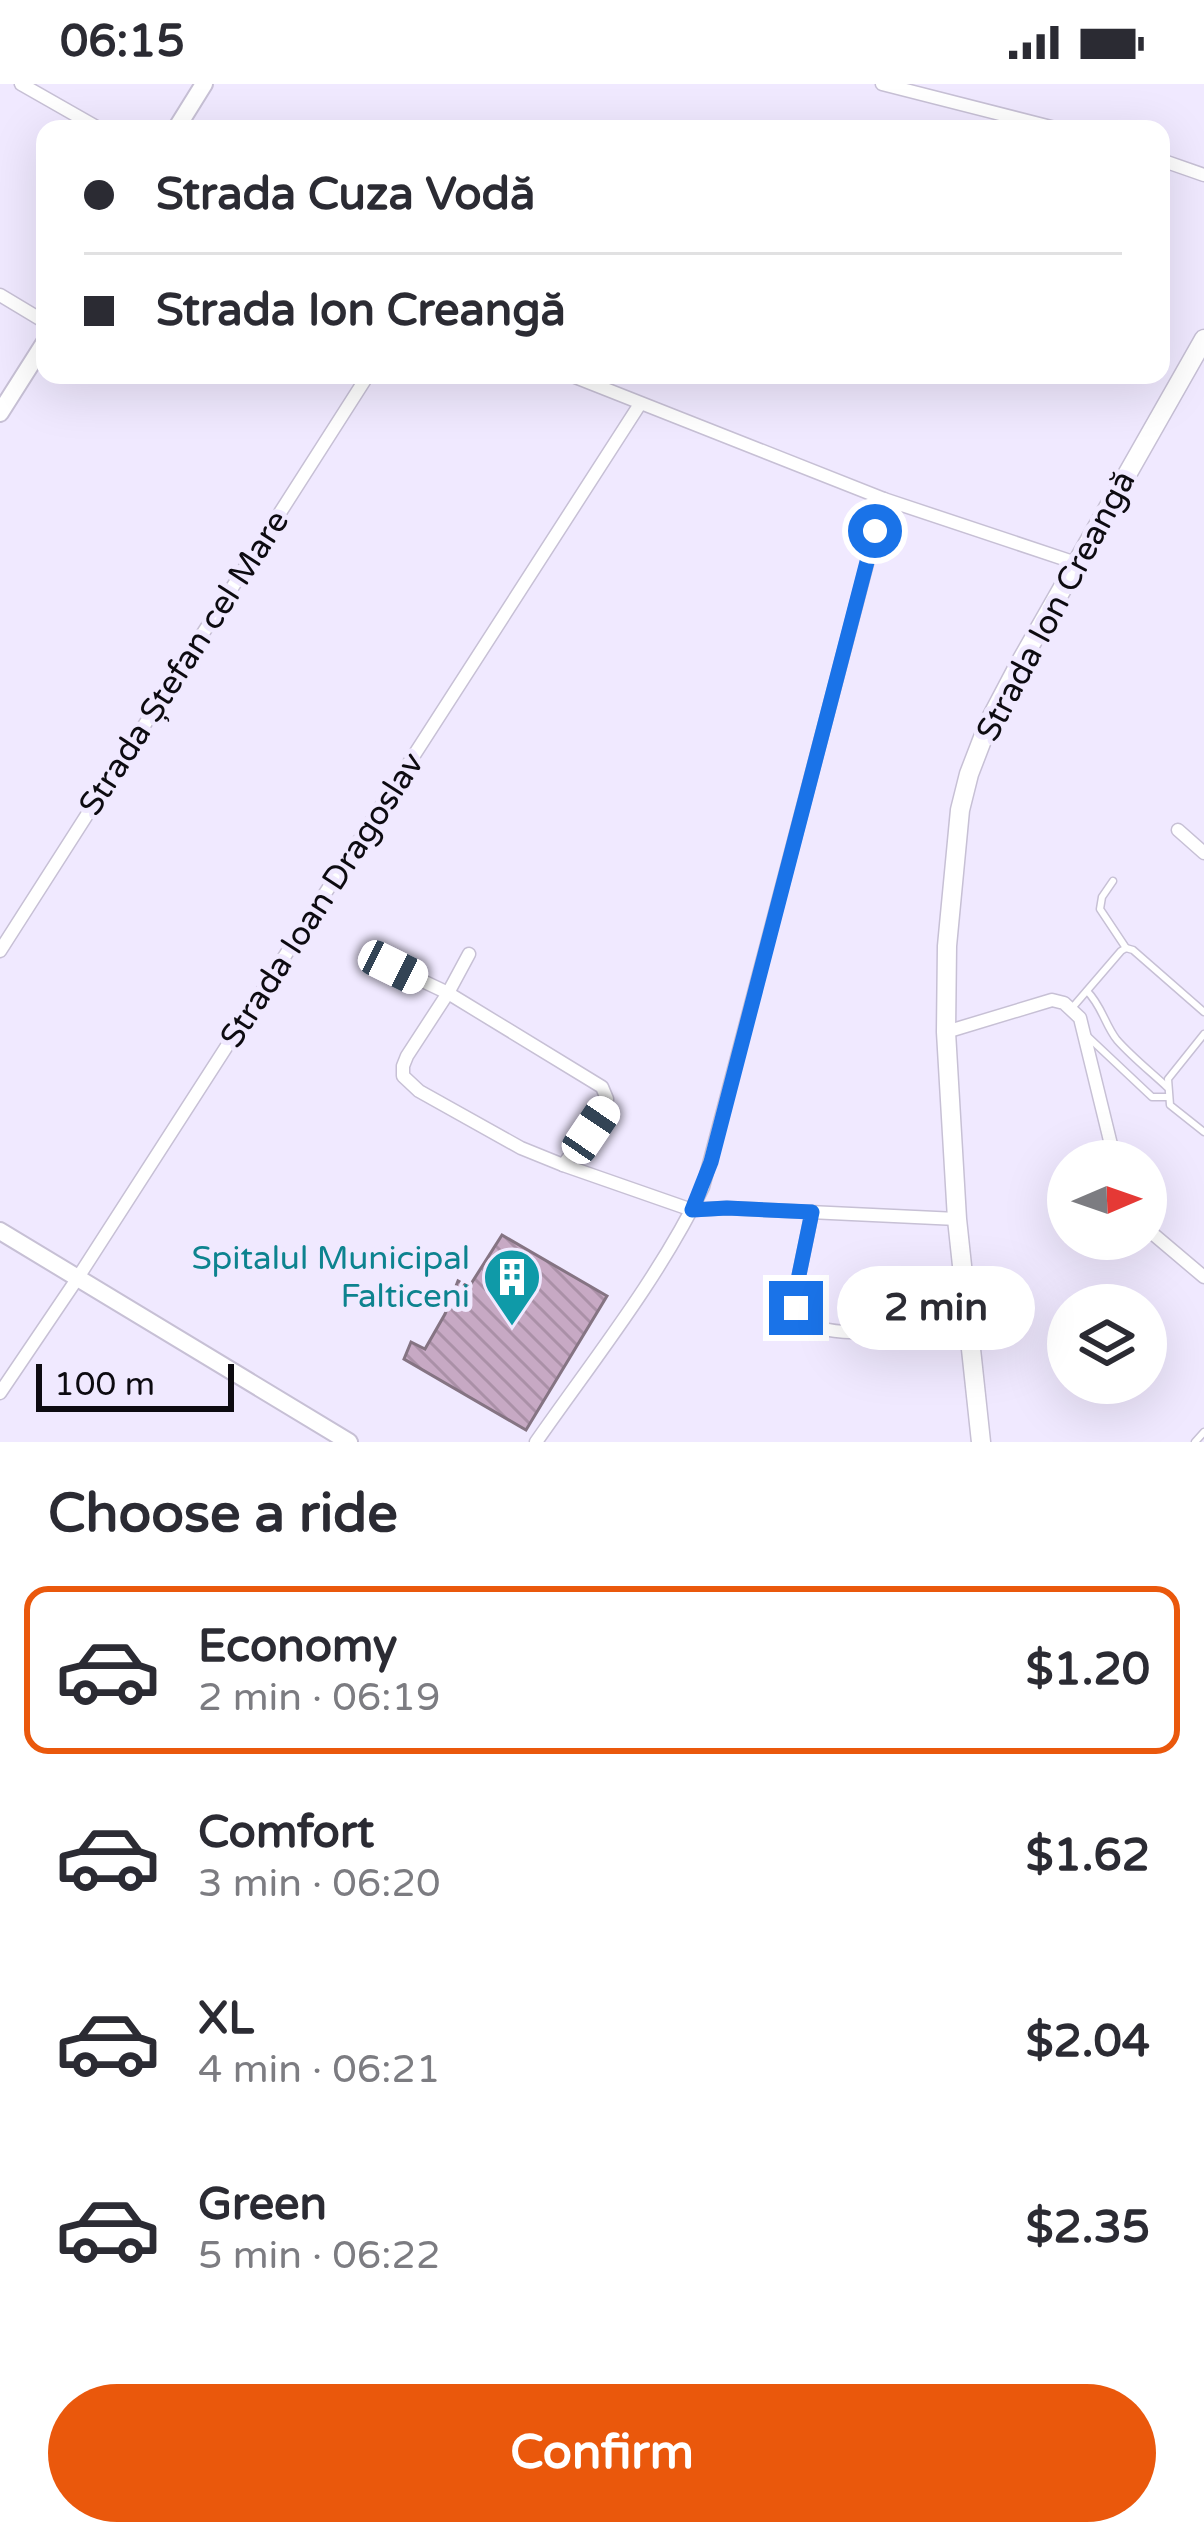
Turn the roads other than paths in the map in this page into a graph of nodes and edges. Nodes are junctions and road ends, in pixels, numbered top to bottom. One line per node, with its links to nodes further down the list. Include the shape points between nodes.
1 (21, 84): 4 (street)
2 (204, 84): 5 (street)
3 (882, 84): 6 (street)
4 (84, 120)
5 (182, 120)
6 (1024, 120)
7 (1170, 163): 8 (street)
8 (1204, 176)
9 (0, 295): 10 (street)
10 (36, 317)
11 (1204, 339): 18 (main road, Strada Ion Creangă)
12 (36, 356): 16 (street)
13 (362, 384): 23 (street, Strada Ștefan cel Mare)
14 (592, 384): 15 (street)
15 (640, 404): 17 (street); 44 (street, Strada Ioan Dragoslav)
16 (0, 413)
17 (884, 500): 18 (street); 38 (street)
18 (1076, 562): 31 (main road, Strada Ion Creangă, via 969,774 951,889)
19 (1178, 830): 20 (street)
20 (1204, 854)
21 (1113, 880): 22 (lane, via 1100,909)
22 (1126, 948): 26 (lane); 29 (lane)
23 (0, 951)
24 (469, 954): 27 (street)
25 (393, 967): 27 (street)
26 (1087, 991): 28 (lane); 33 (lane, via 1112,1034)
27 (448, 993): 37 (street, via 602,1088 605,1108); 37 (street, via 407,1056 403,1076)
28 (1072, 1009): 30 (street); 31 (street, via 1052,1000)
29 (1204, 1012)
30 (1083, 1031): 34 (lane, via 1152,1096); 36 (street)
31 (946, 1032): 40 (main road, Strada Ion Creangă)
32 (1204, 1034): 33 (lane)
33 (1167, 1087): 34 (lane)
34 (1168, 1097): 35 (lane)
35 (1204, 1132)
36 (1110, 1140)
37 (563, 1165): 38 (street)
38 (692, 1210): 39 (street); 49 (street)
39 (812, 1212): 40 (street); 45 (street, via 796,1308 817,1328)
40 (957, 1219): 50 (main road, Strada Ion Creangă)
41 (0, 1232): 44 (street)
42 (1167, 1246): 43 (street)
43 (1204, 1277)
44 (77, 1279): 46 (street, Strada Ioan Dragoslav); 48 (street)
45 (868, 1333)
46 (0, 1394)
47 (1204, 1432): 51 (lane)
48 (349, 1442)
49 (536, 1442)
50 (981, 1442)
51 (1196, 1442)

